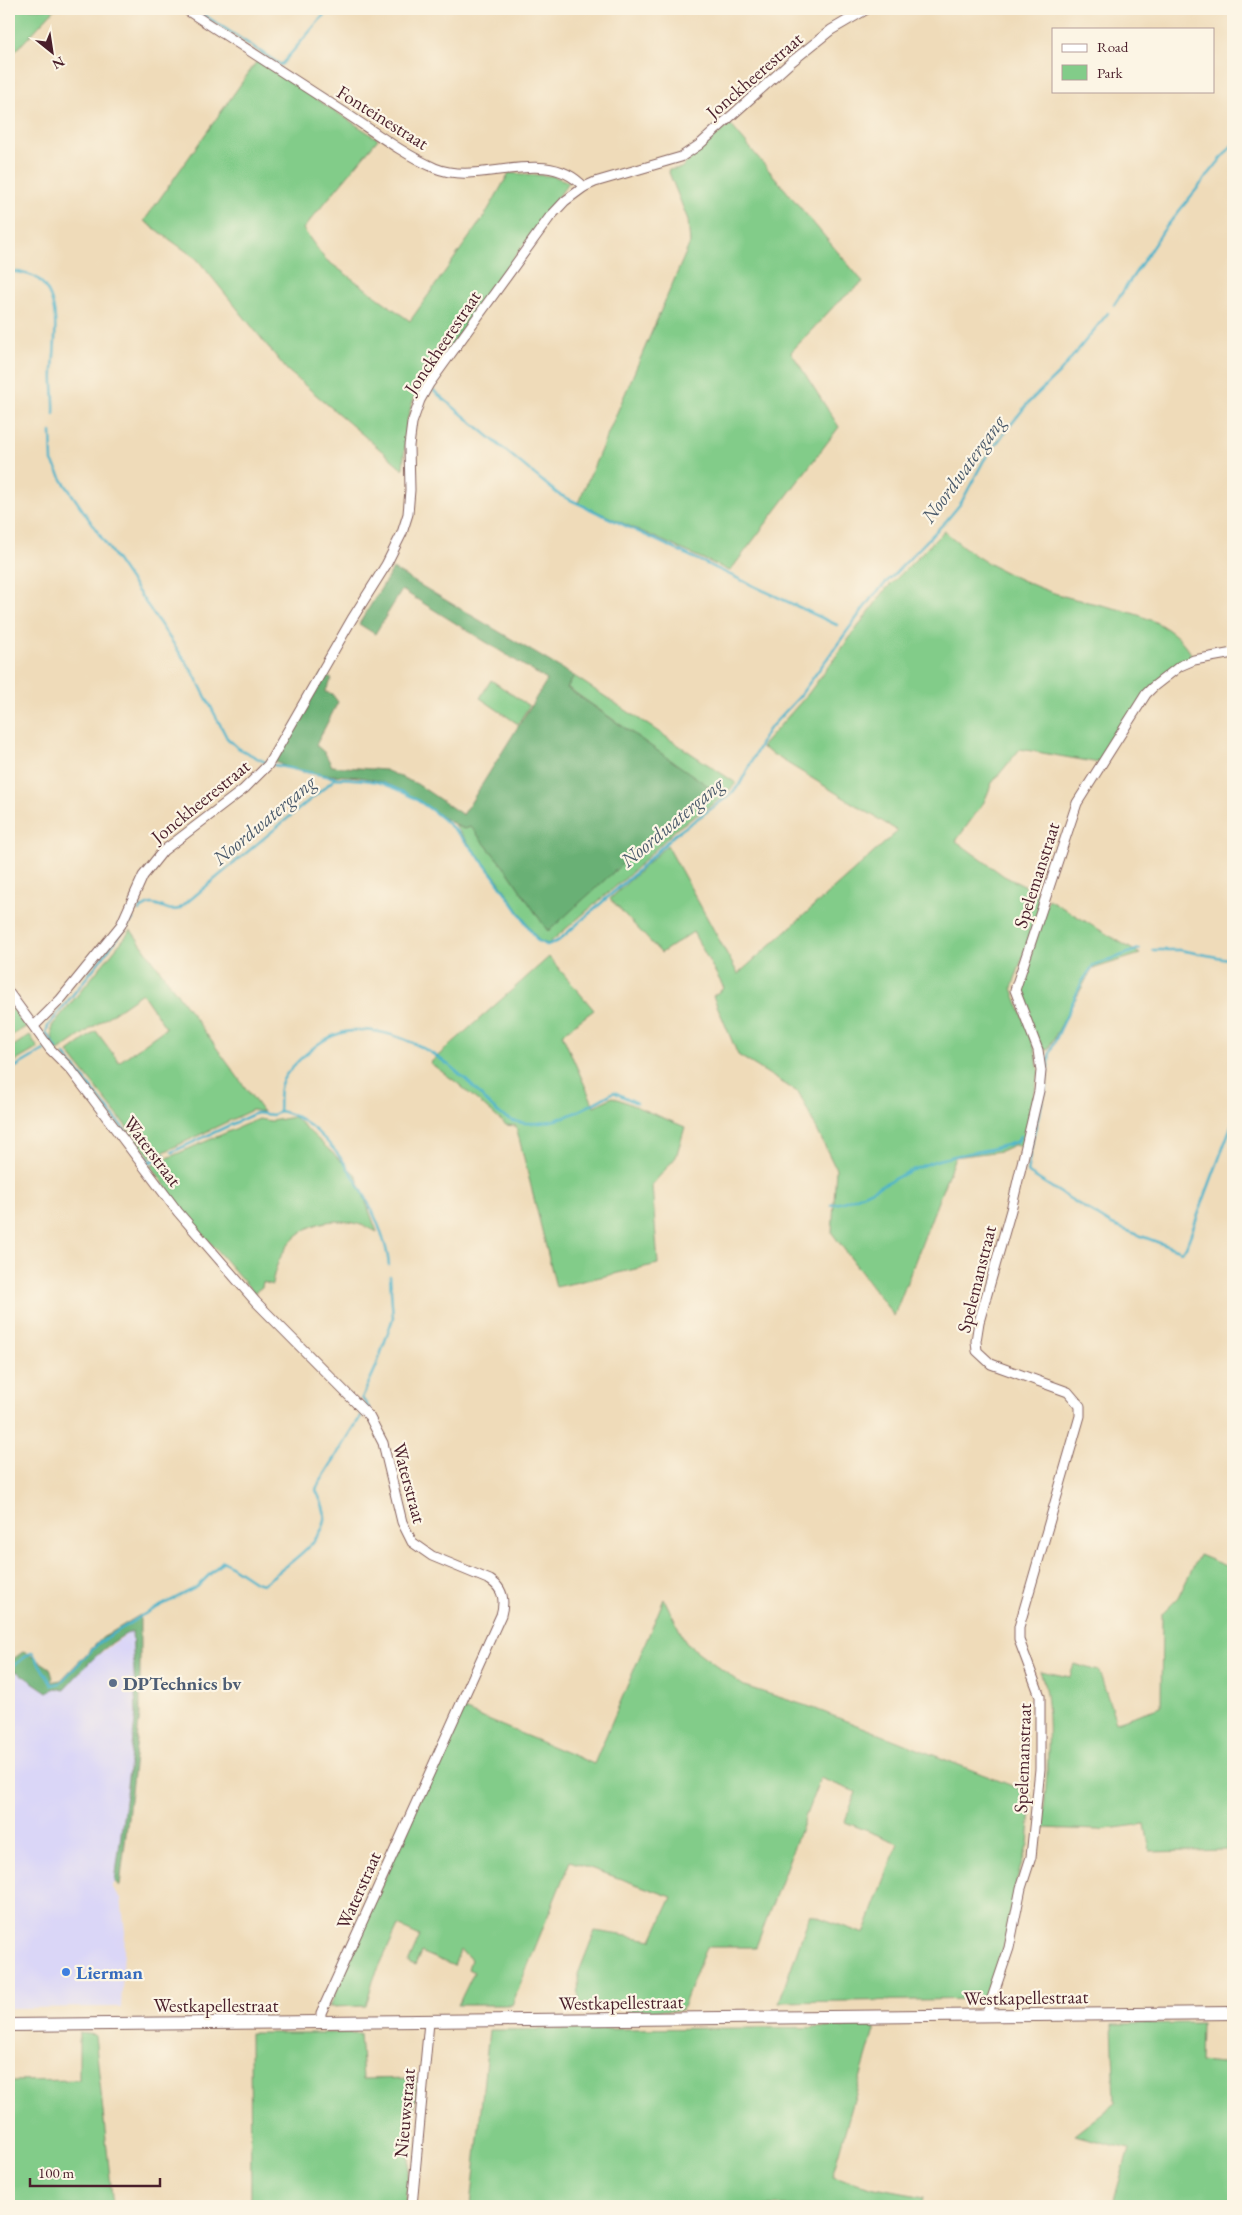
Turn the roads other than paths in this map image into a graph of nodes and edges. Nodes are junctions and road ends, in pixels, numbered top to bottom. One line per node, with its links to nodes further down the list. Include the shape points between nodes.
1 (185, 9): 3 (street, Fonteinestraat, via 435,168 448,172 525,167 554,170 568,174)
2 (867, 9): 3 (street, Jonckheerestraat, via 831,30 700,145 681,157)
3 (584, 186): 6 (street, Jonckheerestraat, via 549,218 420,400 412,423 408,514 402,533 386,566 271,760 244,789 151,863 121,925 60,1000)
4 (1233, 653): 8 (street, Spelemanstraat, via 1194,660 1170,673 1146,694 1077,803 1015,990 1038,1050 1039,1091 1011,1210 979,1322 977,1351 991,1364 1068,1392 1080,1406 1080,1416 1019,1627 1022,1646 1040,1696 1039,1786 1031,1858 1021,1888 1009,1948)
5 (9, 993): 6 (street, Waterstraat)
6 (34, 1026): 10 (street, Waterstraat, via 178,1212 256,1302 369,1416 383,1443 402,1522 412,1542 432,1556 490,1580 503,1596 501,1615 321,2013)
7 (1233, 2013): 8 (street, Westkapellestraat)
8 (986, 2016): 9 (street, Westkapellestraat)
9 (429, 2022): 10 (street, Westkapellestraat); 12 (street, Nieuwstraat)
10 (321, 2023): 11 (street, Westkapellestraat)
11 (9, 2025)
12 (412, 2206)

